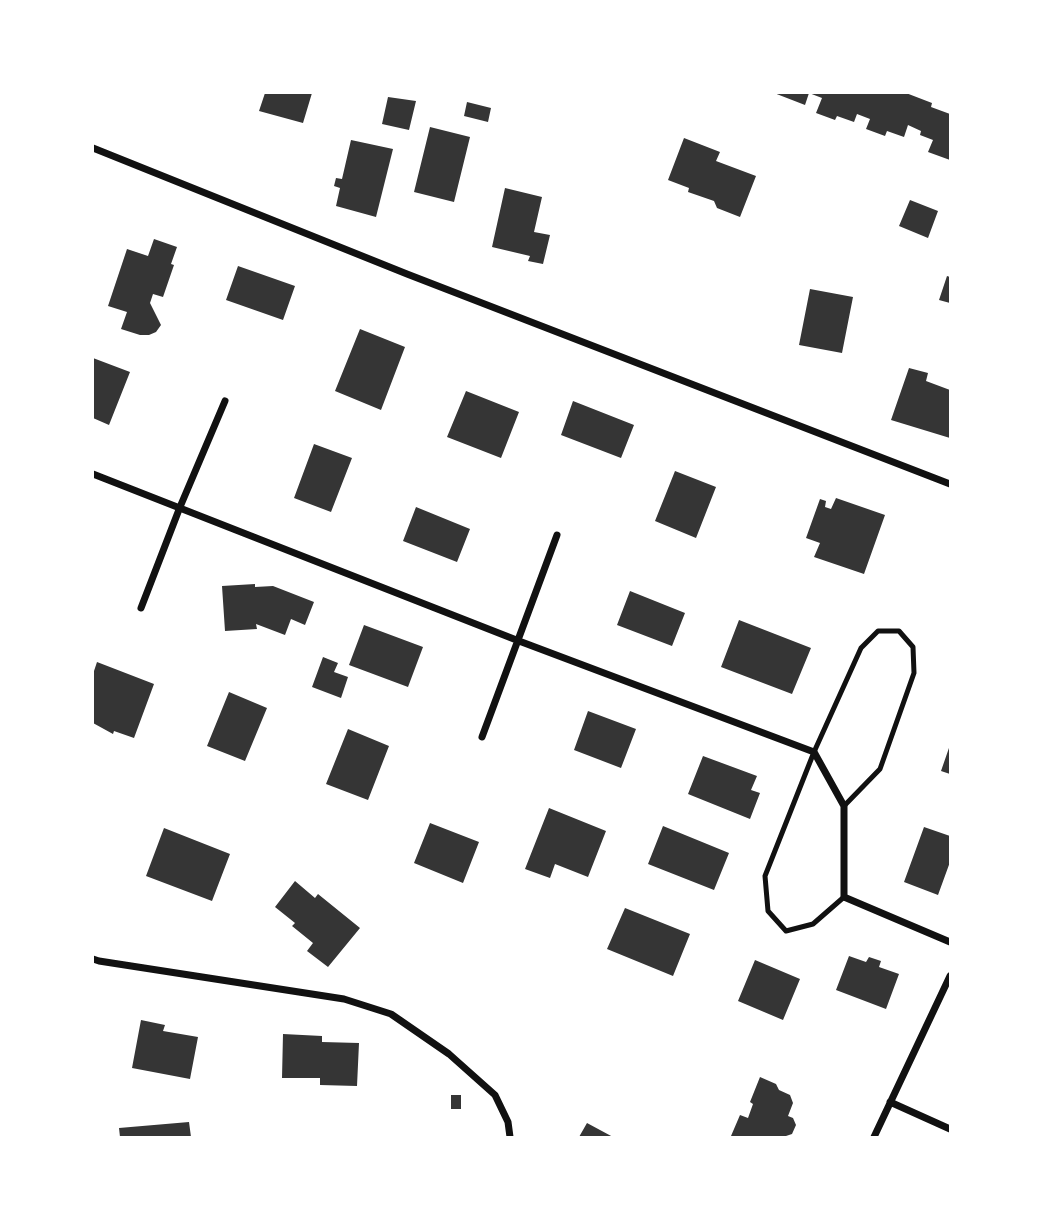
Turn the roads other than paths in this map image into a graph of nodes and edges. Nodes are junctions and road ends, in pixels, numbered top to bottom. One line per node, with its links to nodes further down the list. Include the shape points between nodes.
1 (93, 148): 4 (street, via 394,270)
2 (225, 401): 5 (street)
3 (93, 474): 5 (street)
4 (950, 484)
5 (180, 507): 7 (street); 8 (street)
6 (557, 534): 8 (street)
7 (141, 608)
8 (519, 640): 9 (street); 10 (street)
9 (482, 737)
10 (814, 752): 11 (street); 11 (lane, via 861,648 878,631 899,631 913,647 914,673 880,769); 12 (lane, via 765,876 768,911 786,931 813,924)
11 (844, 806): 12 (street)
12 (844, 897): 13 (street)
13 (950, 942)
14 (93, 958): 18 (street, via 344,999 391,1014 450,1054 495,1096)
15 (950, 976): 16 (street)
16 (890, 1102): 17 (street); 19 (street)
17 (950, 1129)
18 (510, 1137)
19 (874, 1137)

